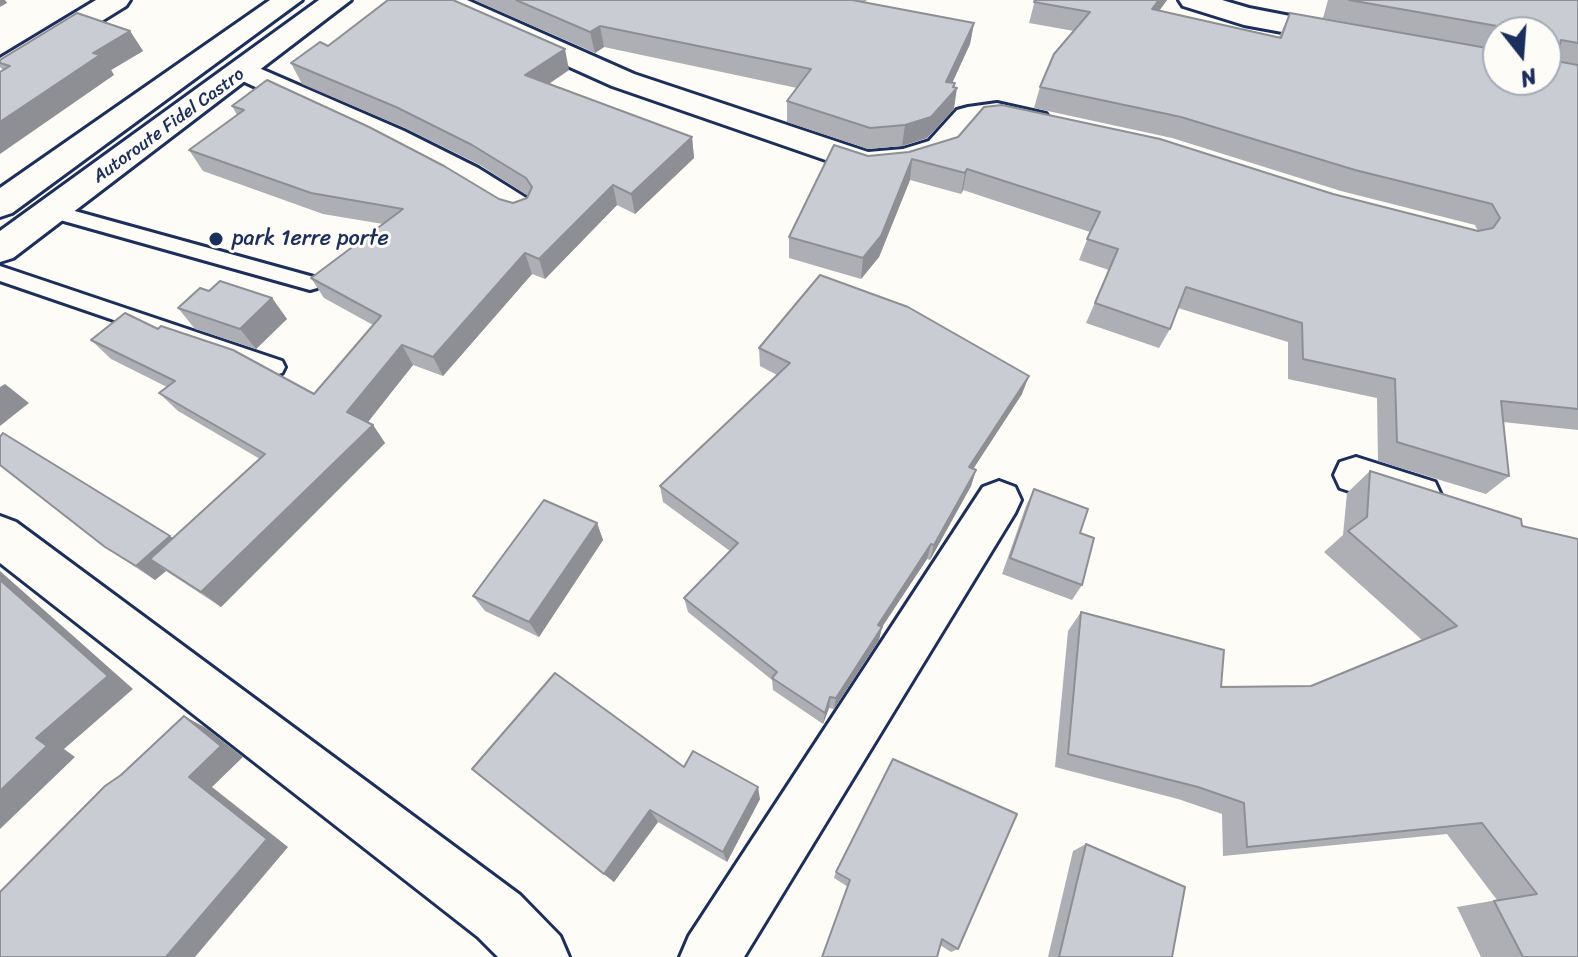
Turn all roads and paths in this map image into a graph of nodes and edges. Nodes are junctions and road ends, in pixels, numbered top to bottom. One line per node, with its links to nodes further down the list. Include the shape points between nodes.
1 (116, 0): 7 (main road)
2 (288, 0): 10 (main road, Autoroute Fidel Castro)
3 (337, 0): 8 (main road, Autoroute Fidel Castro)
4 (444, 0): 9 (main road, via 623,80 866,163 941,148 968,117 997,113)
5 (1193, 0): 6 (main road, via 1244,16)
6 (1363, 37)
7 (0, 71)
8 (245, 71): 11 (main road, via 404,144); 12 (main road, Autoroute Fidel Castro)
9 (1071, 129)
10 (0, 205)
11 (519, 209)
12 (53, 211): 13 (main road, Autoroute Fidel Castro); 15 (lane)
13 (0, 249)
14 (0, 273): 16 (lane)
15 (310, 283)
16 (274, 367)
17 (1356, 475): 19 (main road)
18 (999, 500): 22 (main road)
19 (1460, 508)
20 (0, 536): 21 (main road, via 499,916)
21 (539, 957)
22 (710, 957)

